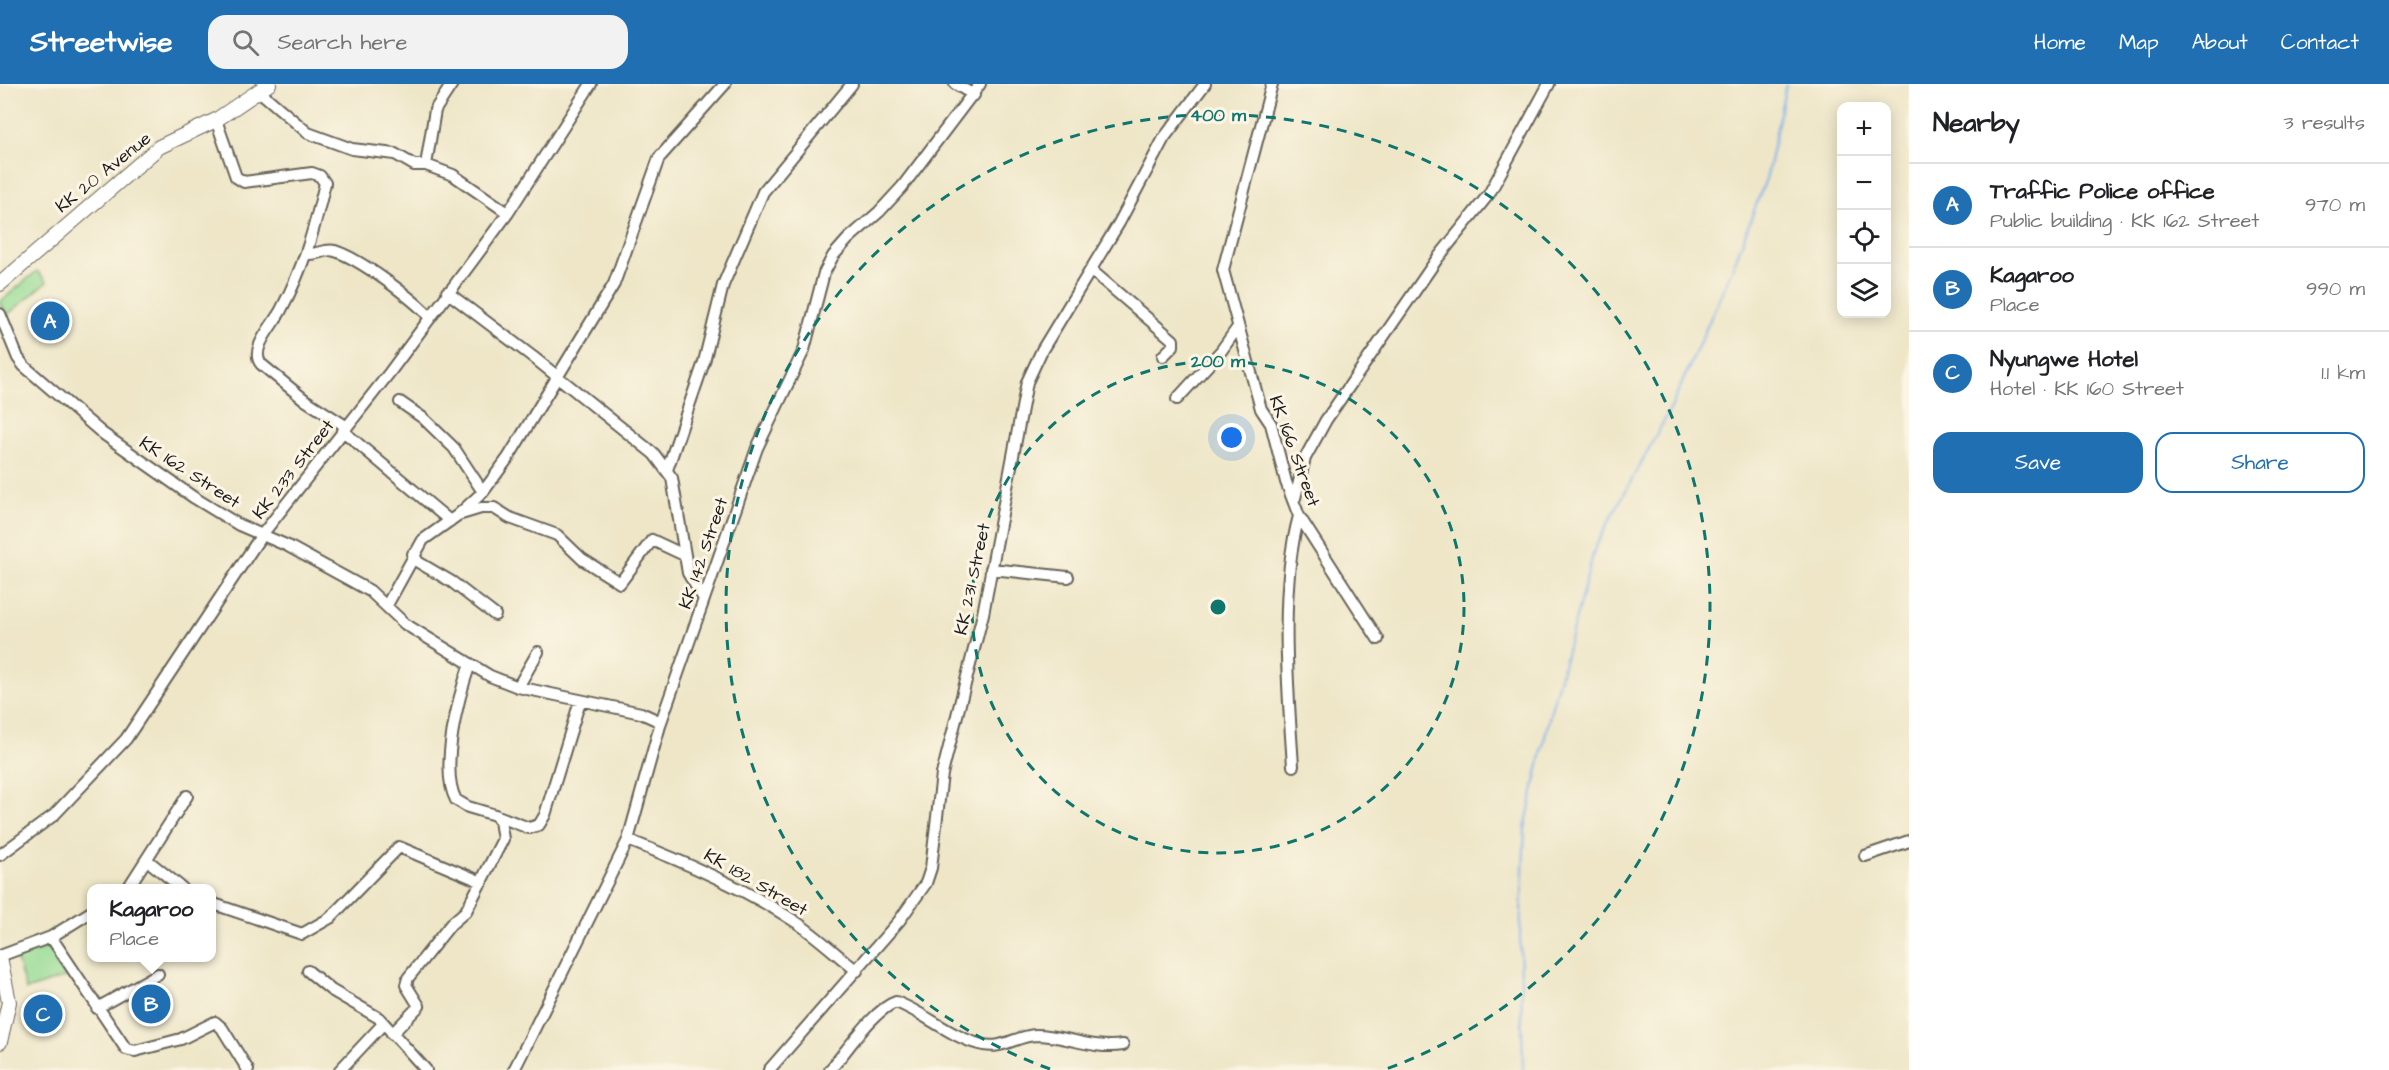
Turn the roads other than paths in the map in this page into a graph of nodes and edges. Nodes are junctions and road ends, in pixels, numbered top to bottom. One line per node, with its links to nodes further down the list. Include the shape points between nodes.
1 (452, 84): 13 (street, via 435,110)
2 (725, 84): 23 (street, via 659,159 614,284)
3 (852, 84): 27 (street, via 763,192 723,285 704,362)
4 (955, 84): 11 (street)
5 (980, 84): 11 (street, KK 142 Street)
6 (1204, 84): 16 (street, KK 231 Street, via 1164,138)
7 (1272, 84): 21 (street, KK 166 Street, via 1223,270)
8 (1549, 84): 29 (street, via 1489,194 1437,259 1326,420 1305,458)
9 (585, 86): 14 (street, KK 233 Street)
10 (264, 87): 12 (main road, KK 20 Avenue); 13 (street, via 308,133 352,149 395,154 414,165)
11 (974, 95): 37 (street, KK 142 Street, via 902,187 833,256 824,273 804,350 757,448)
12 (216, 120): 15 (street, via 236,177 244,182 312,173 325,183); 17 (main road, KK 20 Avenue, via 159,147)
13 (426, 165): 14 (street, via 453,175)
14 (508, 213): 18 (street, KK 233 Street)
15 (308, 254): 20 (street, via 333,250 348,256 401,291); 26 (street, via 258,348 258,360)
16 (1091, 270): 22 (street, via 1173,340); 35 (street, KK 231 Street, via 1026,382)
17 (0, 284)
18 (447, 292): 20 (street, KK 233 Street); 23 (street)
19 (0, 314): 32 (street, KK 162 Street, via 18,358 78,413 193,497)
20 (430, 316): 26 (street, KK 233 Street)
21 (1238, 327): 24 (street); 29 (street, KK 166 Street, via 1261,408 1271,424 1286,482)
22 (1163, 356)
23 (558, 377): 27 (street, via 639,441); 28 (street)
24 (1177, 399)
25 (400, 402): 28 (street, via 454,448)
26 (345, 429): 31 (street); 32 (street, KK 233 Street)
27 (667, 470): 34 (street, via 672,477)
28 (483, 492): 31 (street)
29 (1295, 498): 30 (street, KK 166 Street)
30 (1299, 516): 40 (street, KK 166 Street); 46 (street, via 1288,582)
31 (454, 518): 33 (street, via 423,540); 34 (street, via 481,508 494,508 556,535 582,559 620,583 652,540)
32 (261, 536): 38 (street, KK 162 Street, via 323,563); 51 (street, KK 233 Street, via 126,740 54,815)
33 (413, 555): 38 (street); 39 (street)
34 (684, 555): 37 (street, via 688,573)
35 (991, 569): 36 (street); 62 (street, KK 231 Street, via 942,774 926,883)
36 (1068, 577)
37 (704, 598): 45 (street, KK 142 Street)
38 (387, 605): 42 (street, KK 162 Street, via 405,624)
39 (495, 615)
40 (1378, 639)
41 (538, 652): 43 (street)
42 (470, 664): 43 (street, KK 162 Street); 48 (street, via 452,726 451,782 456,800)
43 (518, 687): 44 (street, KK 162 Street)
44 (580, 700): 45 (street, KK 162 Street, via 641,713); 48 (street, via 539,825 529,828)
45 (661, 722): 49 (street, KK 142 Street)
46 (1293, 766)
47 (187, 796): 53 (street)
48 (495, 815): 54 (street, via 503,839)
49 (628, 840): 62 (street, KK 182 Street, via 691,864 745,891 798,924); 72 (street, KK 142 Street)
50 (1909, 841): 52 (street)
51 (0, 855)
52 (1865, 856)
53 (147, 860): 55 (street); 56 (street)
54 (482, 882): 57 (street, via 399,847 330,918 302,934); 66 (street, via 466,911 408,978 406,985 419,1006)
55 (131, 884)
56 (177, 884)
57 (216, 905)
58 (87, 914): 59 (street)
59 (51, 937): 60 (street); 64 (street)
60 (0, 957): 67 (main road, via 9,1002)
61 (308, 971): 65 (street)
62 (857, 971): 73 (street, KK 231 Street)
63 (158, 974): 64 (street)
64 (97, 1008): 69 (street, via 122,1046 131,1051 181,1039 215,1023)
65 (383, 1024): 66 (street); 70 (street)
66 (392, 1034): 71 (street)
67 (0, 1042)
68 (1123, 1046): 74 (street, via 1104,1048 1034,1035 996,1048 968,1040 896,1002 874,1018)
69 (248, 1070)
70 (340, 1070)
71 (426, 1070)
72 (514, 1070)
73 (769, 1070)
74 (830, 1070)

